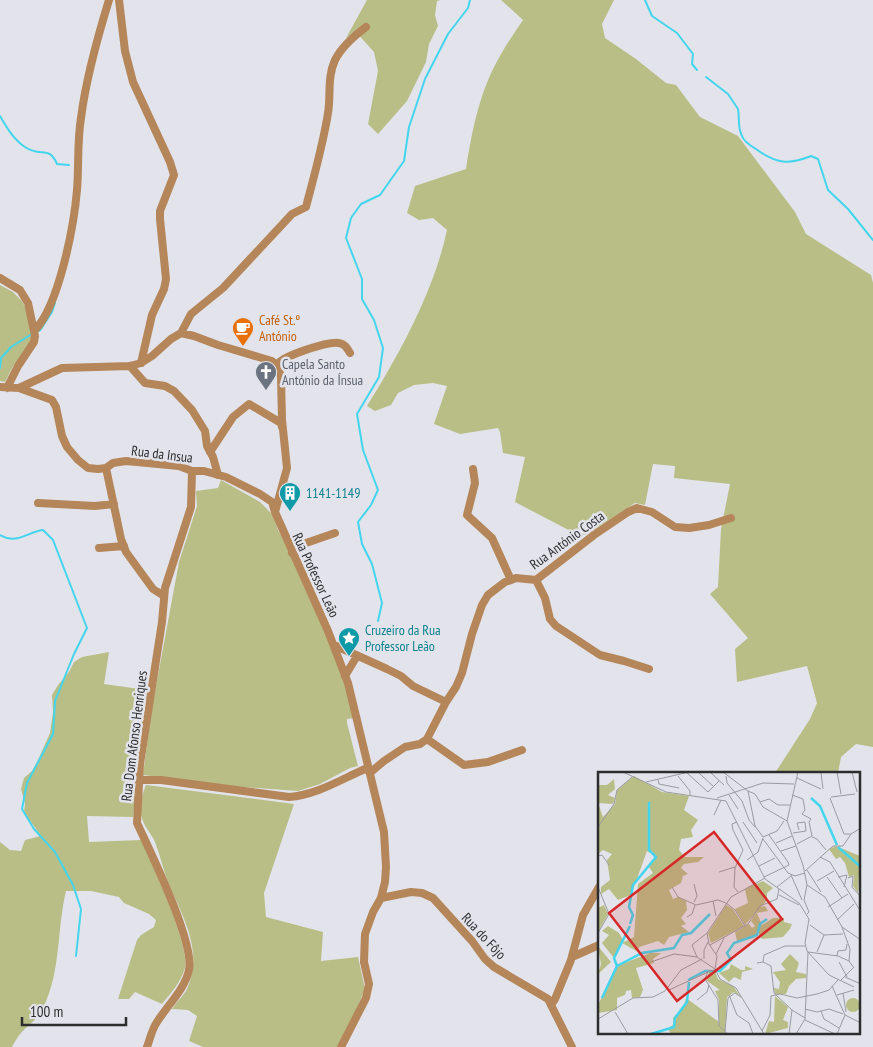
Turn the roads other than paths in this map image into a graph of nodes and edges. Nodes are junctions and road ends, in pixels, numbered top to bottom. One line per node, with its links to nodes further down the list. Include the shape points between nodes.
1 (109, 0): 5 (street, via 80,119 77,191 63,264 51,307)
2 (119, 0): 8 (street, via 125,51 133,82 174,175 160,211 166,279 152,315)
3 (366, 27): 6 (street, via 354,35 335,62 330,78 328,112 306,207 292,214 223,288 194,310)
4 (0, 278): 5 (street, via 20,290 28,303)
5 (35, 333): 11 (street, via 34,342)
6 (181, 333): 8 (street); 9 (street)
7 (350, 353): 9 (street, via 346,346 328,344 303,350 279,360)
8 (141, 363): 10 (street)
9 (277, 365): 13 (street, via 281,376)
10 (130, 366): 12 (street, via 62,368); 14 (street, via 145,383 165,386 183,399 205,431)
11 (3, 388): 12 (street)
12 (19, 388): 15 (street, Rua da Insua, via 52,400 67,447 88,468)
13 (284, 431): 14 (street, via 281,423 249,404 233,417); 21 (street, via 287,468)
14 (210, 452): 18 (street)
15 (106, 468): 17 (street, Rua da Insua, via 113,463 137,461 179,466); 20 (street)
16 (472, 469): 27 (street, via 475,483 467,514 492,538)
17 (192, 471): 18 (street, Rua da Insua); 29 (street, Rua Dom Afonso Henriques, via 191,507)
18 (218, 475): 21 (street, Rua da Insua, via 272,502)
19 (38, 503): 20 (street)
20 (114, 504): 24 (street)
21 (275, 512): 26 (street, Rua Professor Leão)
22 (731, 518): 28 (street, Rua António Costa, via 709,525 675,527 652,512 637,508)
23 (335, 533): 26 (street, via 306,543)
24 (124, 546): 25 (street); 29 (street, via 141,575)
25 (99, 548)
26 (292, 553): 30 (street, Rua Professor Leão)
27 (511, 580): 28 (street, Rua António Costa); 34 (street, via 488,595 482,605 462,673)
28 (536, 580): 32 (street, via 550,619 556,626 600,655)
29 (164, 596): 38 (street, Rua Dom Afonso Henriques)
30 (334, 645): 31 (street); 33 (street, Rua Professor Leão)
31 (357, 656): 33 (street); 34 (street, via 387,668 413,686)
32 (649, 669)
33 (345, 676): 37 (street, Rua Professor Leão)
34 (446, 702): 35 (street)
35 (427, 739): 36 (street, via 464,765 488,762); 37 (street, via 405,747)
36 (522, 750)
37 (370, 772): 38 (street, via 365,769 320,790 289,797); 40 (street, Rua Professor Leão, via 384,832 386,867)
38 (139, 780): 44 (street, Rua Dom Afonso Henriques, via 137,823 166,886 188,947 190,970 156,1024)
39 (598, 889): 42 (street, via 583,915)
40 (381, 898): 43 (street, Rua do Fôjo, via 411,892 433,898 485,959 548,999); 45 (street, Rua Professor Leão, via 365,934 364,962 369,984 366,998)
41 (598, 945): 42 (street)
42 (572, 958): 43 (street)
43 (551, 1005): 46 (street, Rua do Fôjo)
44 (147, 1047)
45 (340, 1047)
46 (572, 1047)

